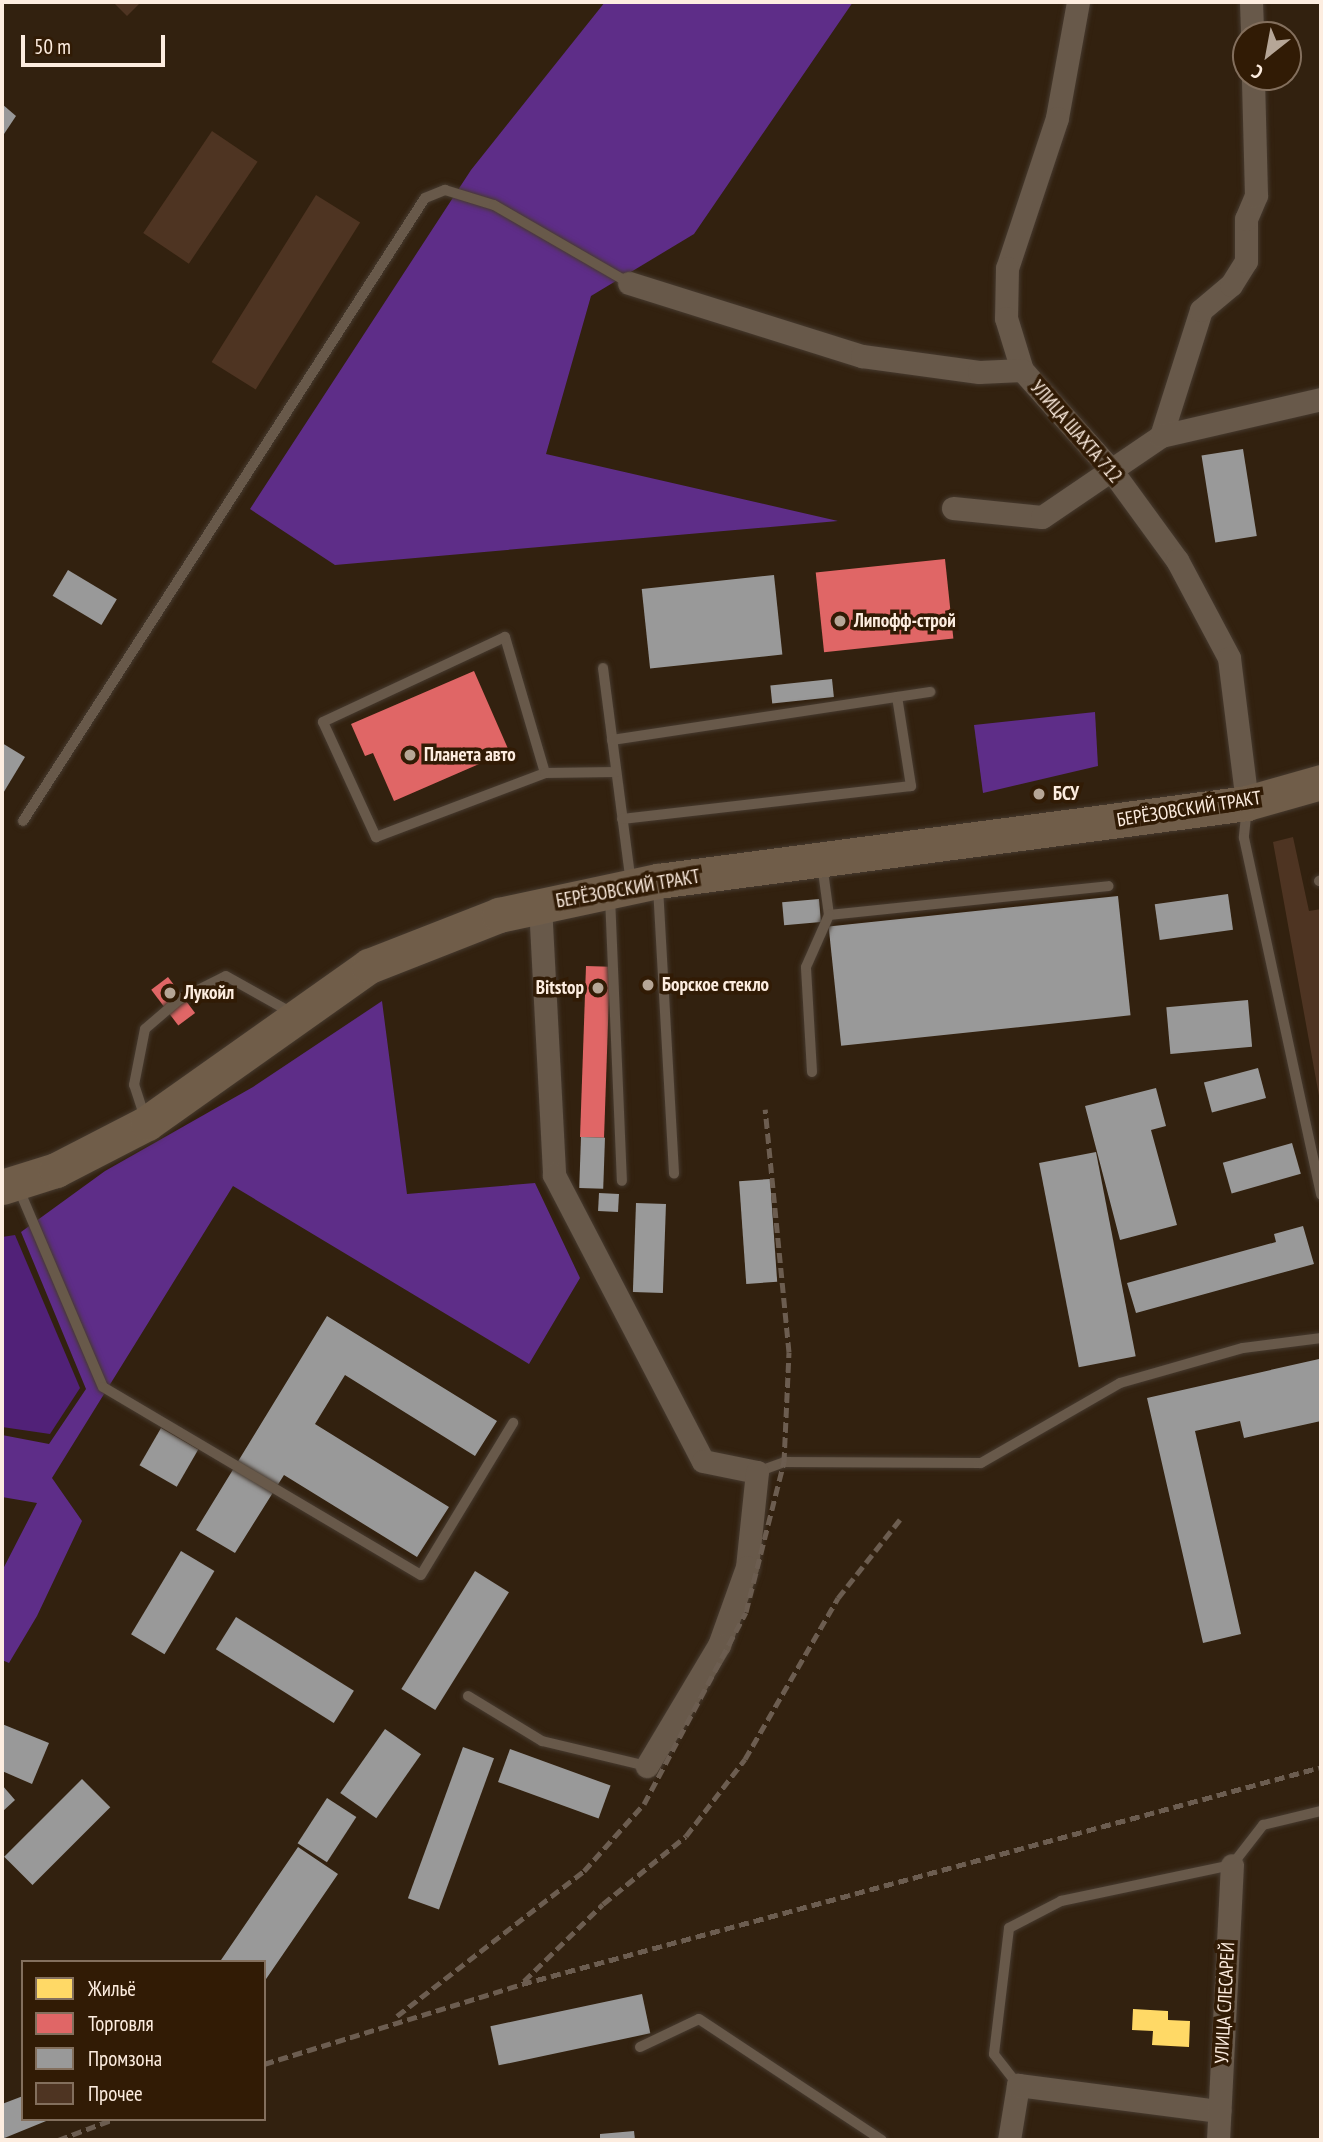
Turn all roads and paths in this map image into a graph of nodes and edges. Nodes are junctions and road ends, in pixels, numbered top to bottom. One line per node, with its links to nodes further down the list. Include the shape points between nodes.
1 (1078, 2): 6 (street, УЛИЦА ШАХТА 712, via 1057,118 1007,268 1006,318)
2 (1251, 2): 3 (street)
3 (1252, 21)
4 (1253, 91): 8 (street, via 1256,195 1246,219 1246,261 1231,285 1201,310)
5 (629, 283): 6 (street, via 862,356 979,372); 20 (lane, via 494,205 445,190 425,198)
6 (1022, 370): 9 (street, УЛИЦА ШАХТА 712)
7 (1321, 399): 8 (street)
8 (1161, 436): 9 (street)
9 (1112, 471): 10 (street, via 1042,517); 18 (street, УЛИЦА ШАХТА 712, via 1177,560 1229,658)
10 (953, 508)
11 (603, 668): 14 (lane)
12 (930, 692): 13 (lane)
13 (897, 697): 14 (lane); 19 (lane, via 911,786)
14 (612, 740): 15 (lane)
15 (616, 772): 16 (lane); 19 (lane)
16 (545, 774): 16 (lane, via 376,838 323,722 505,637)
17 (1321, 782): 18 (main road, БЕРЁЗОВСКИЙ ТРАКТ)
18 (1247, 803): 21 (main road, БЕРЁЗОВСКИЙ ТРАКТ); 32 (lane, via 1244,838)
19 (622, 819): 22 (lane)
20 (23, 821)
21 (821, 858): 22 (main road, БЕРЁЗОВСКИЙ ТРАКТ); 25 (lane)
22 (633, 886): 24 (main road, БЕРЁЗОВСКИЙ ТРАКТ); 29 (lane); 30 (lane)
23 (1109, 886): 25 (lane)
24 (540, 905): 26 (main road, БЕРЁЗОВСКИЙ ТРАКТ, via 369,966); 35 (street, via 554,1175 703,1461)
25 (829, 915): 27 (lane, via 806,967)
26 (299, 1018): 28 (main road, БЕРЁЗОВСКИЙ ТРАКТ); 28 (lane, via 226,976 180,999 145,1029 134,1085)
27 (812, 1072)
28 (147, 1123): 31 (main road, БЕРЁЗОВСКИЙ ТРАКТ, via 57,1170)
29 (674, 1174)
30 (622, 1181)
31 (9, 1185): 34 (lane, via 103,1387 421,1575)
32 (1321, 1195)
33 (1321, 1338): 35 (lane, via 1242,1348 1120,1383 981,1464 784,1462)
34 (513, 1423)
35 (757, 1472): 37 (street, via 747,1567 719,1645)
36 (468, 1696): 37 (lane, via 542,1741)
37 (647, 1766)
38 (1321, 1811): 39 (lane, via 1263,1825)
39 (1232, 1865): 41 (lane, via 1061,1901 1009,1928 994,2054); 42 (street, УЛИЦА СЛЕСАРЕЙ)
40 (640, 2047): 43 (lane, via 699,2019)
41 (1018, 2085): 42 (street); 44 (street)
42 (1219, 2111): 45 (street, УЛИЦА СЛЕСАРЕЙ)
43 (882, 2140)
44 (1009, 2140)
45 (1218, 2140)

